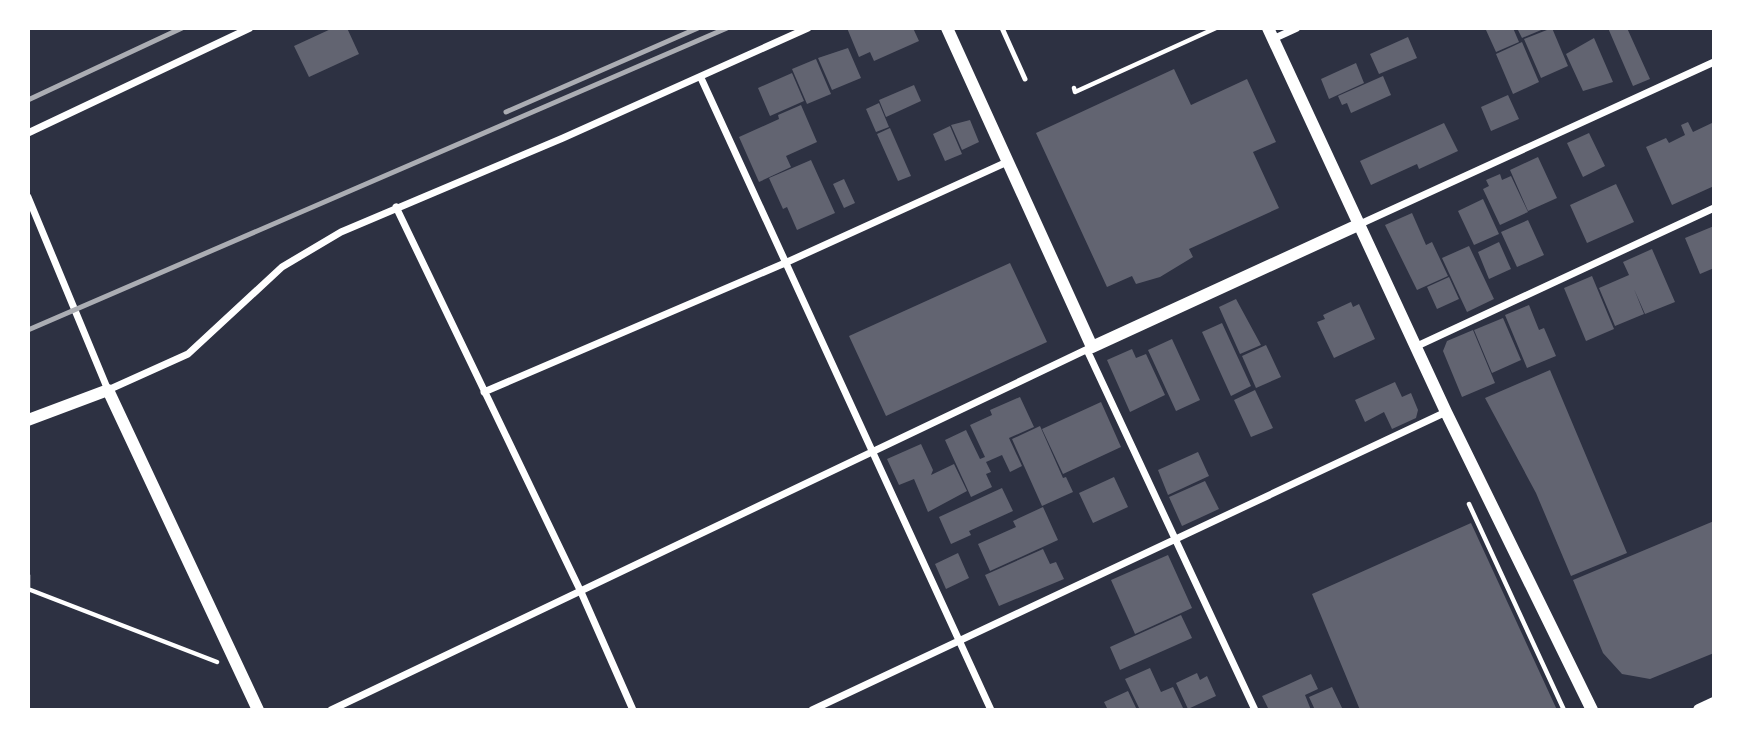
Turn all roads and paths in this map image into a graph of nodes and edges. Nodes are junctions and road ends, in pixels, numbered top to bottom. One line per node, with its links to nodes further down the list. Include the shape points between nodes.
1 (250, 28): 12 (street)
2 (808, 28): 9 (street)
3 (947, 28): 13 (street)
4 (1002, 28): 10 (lane)
5 (1216, 28): 11 (path, via 1075,92)
6 (1297, 28): 7 (street)
7 (1270, 33): 17 (street)
8 (1714, 62): 17 (street)
9 (701, 78): 15 (street); 18 (street)
10 (1025, 79)
11 (1074, 88)
12 (28, 133)
13 (1007, 162): 18 (street); 20 (street)
14 (28, 197): 21 (street)
15 (396, 207): 21 (street, via 282,267 188,354); 22 (street)
16 (1714, 208): 19 (street)
17 (1358, 225): 19 (street); 20 (street)
18 (785, 263): 22 (street); 25 (street)
19 (1415, 347): 23 (street)
20 (1089, 349): 25 (street); 26 (street)
21 (108, 390): 24 (street); 31 (street)
22 (484, 392): 29 (street)
23 (1446, 412): 26 (street); 39 (street)
24 (28, 420)
25 (872, 453): 29 (street); 30 (street)
26 (1177, 539): 30 (street); 38 (street)
27 (28, 575): 28 (path)
28 (28, 590): 31 (path)
29 (581, 592): 34 (street); 35 (street)
30 (958, 640): 36 (street); 37 (street)
31 (240, 670): 33 (street)
32 (1714, 703): 40 (street)
33 (258, 710)
34 (331, 710)
35 (633, 710)
36 (811, 710)
37 (991, 710)
38 (1255, 710)
39 (1592, 710)
40 (1699, 710)

